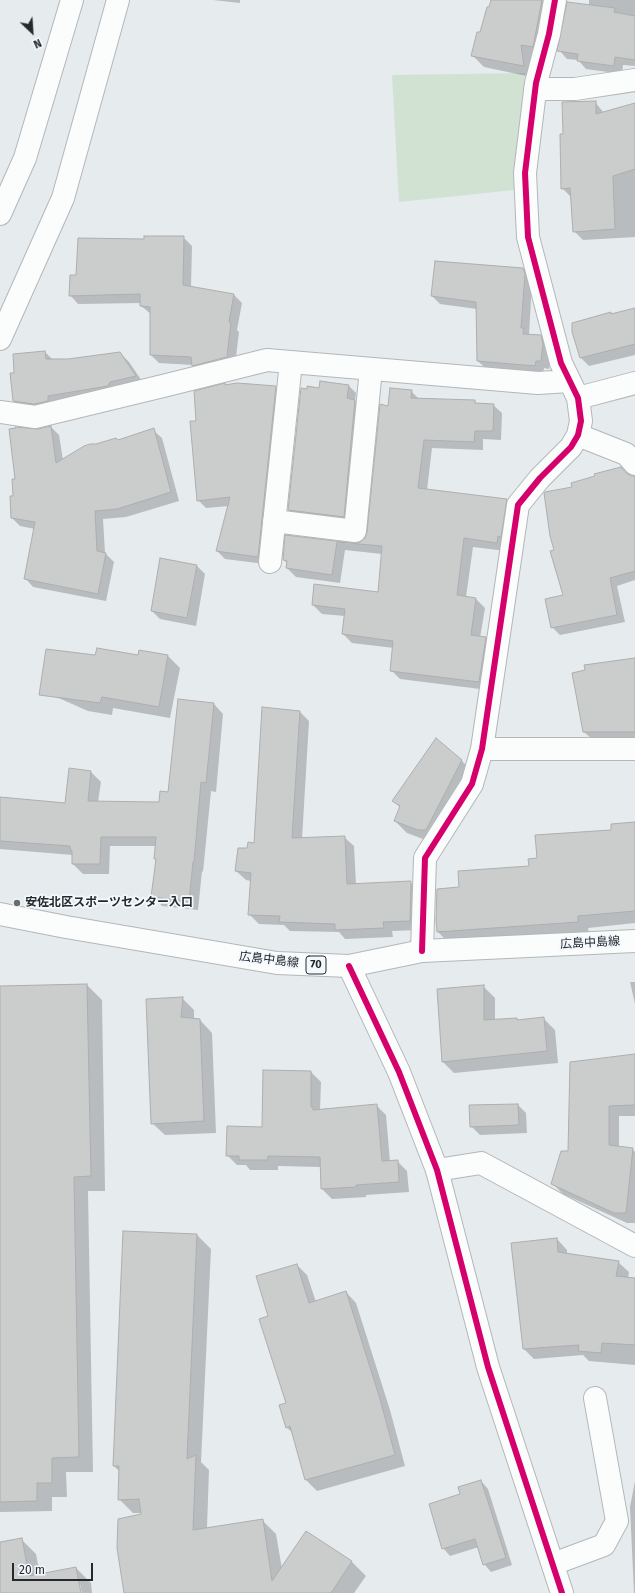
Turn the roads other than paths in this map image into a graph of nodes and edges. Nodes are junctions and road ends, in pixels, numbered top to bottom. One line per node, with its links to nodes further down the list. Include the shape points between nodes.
1 (72, 0): 6 (street, via 25,158)
2 (118, 0): 7 (street, via 63,198)
3 (555, 0): 5 (street)
4 (635, 80): 5 (street, via 575,89)
5 (535, 89): 11 (street, via 525,174 528,237 561,363)
6 (0, 214)
7 (0, 339)
8 (291, 362): 9 (street); 12 (street, via 267,360 35,416); 15 (street)
9 (371, 369): 11 (street, via 538,383); 15 (street, via 355,531)
10 (635, 383): 11 (street)
11 (574, 389): 13 (street, via 581,421)
12 (0, 412)
13 (578, 435): 14 (street, via 626,454); 17 (street, via 571,447 518,505)
14 (635, 464)
15 (274, 521): 16 (street)
16 (270, 562)
17 (482, 749): 18 (street); 21 (street, via 472,784 425,858)
18 (635, 749)
19 (0, 914): 22 (street, 広島中島線 / 70, via 277,963)
20 (635, 941): 21 (street, 広島中島線 / 70)
21 (422, 951): 22 (street, 広島中島線 / 70)
22 (349, 966): 23 (street, via 399,1072)
23 (437, 1170): 24 (street, via 481,1162); 26 (street, via 488,1367)
24 (635, 1246)
25 (595, 1398): 26 (street, via 617,1521 604,1545)
26 (553, 1564): 27 (street)
27 (562, 1593)

